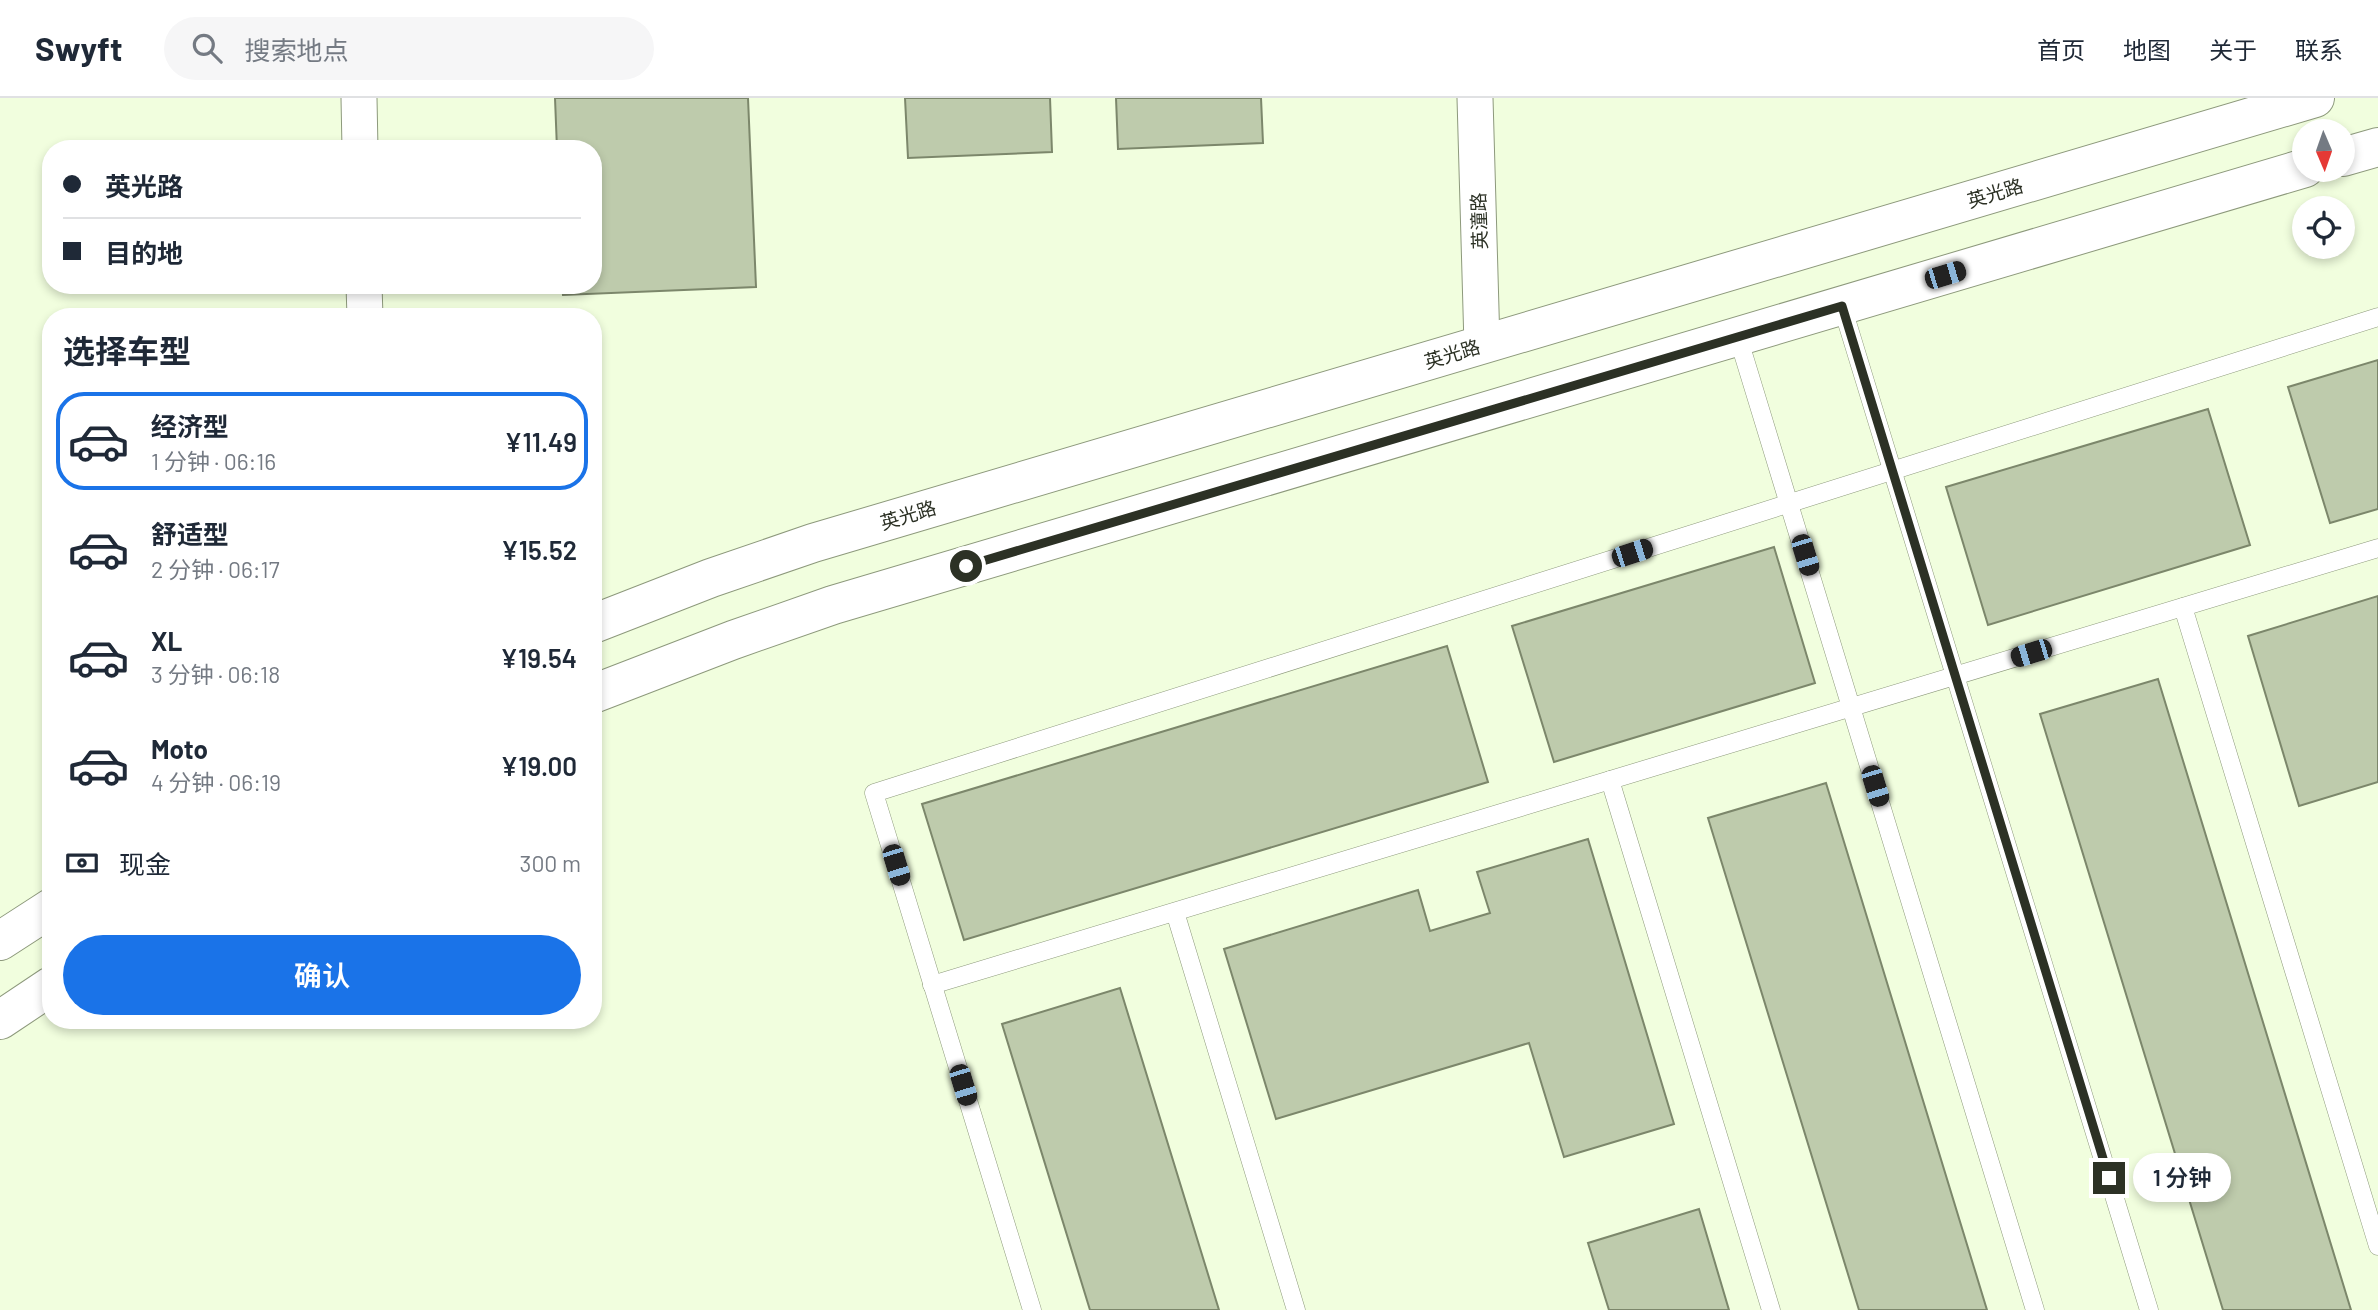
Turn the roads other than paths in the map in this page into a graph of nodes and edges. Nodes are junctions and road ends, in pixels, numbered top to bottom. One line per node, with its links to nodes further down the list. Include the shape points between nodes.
1 (359, 98): 4 (street)
2 (1475, 98): 11 (street, 英潼路)
3 (2294, 101): 11 (main road, 英光路)
4 (360, 140)
5 (2378, 147): 6 (main road)
6 (2356, 153)
7 (2292, 172): 8 (main road)
8 (1842, 306): 10 (main road); 12 (lane)
9 (2378, 317): 12 (lane)
10 (1738, 337): 13 (lane); 18 (main road, via 833,605)
11 (1482, 345): 16 (main road, 英光路, via 813,543)
12 (1893, 470): 13 (lane); 17 (lane)
13 (1789, 503): 19 (lane); 24 (lane, via 874,793)
14 (2378, 548): 15 (lane)
15 (2183, 607): 17 (lane); 27 (lane)
16 (602, 620)
17 (1956, 676): 19 (lane); 32 (lane)
18 (602, 690)
19 (1852, 708): 20 (lane); 31 (lane)
20 (1609, 780): 21 (lane); 30 (lane)
21 (1175, 912): 24 (lane); 29 (lane)
22 (42, 914): 23 (main road)
23 (0, 941)
24 (932, 985): 28 (lane)
25 (42, 992): 26 (main road)
26 (0, 1020)
27 (2378, 1246)
28 (1032, 1310)
29 (1296, 1310)
30 (1771, 1310)
31 (2035, 1310)
32 (2150, 1310)

